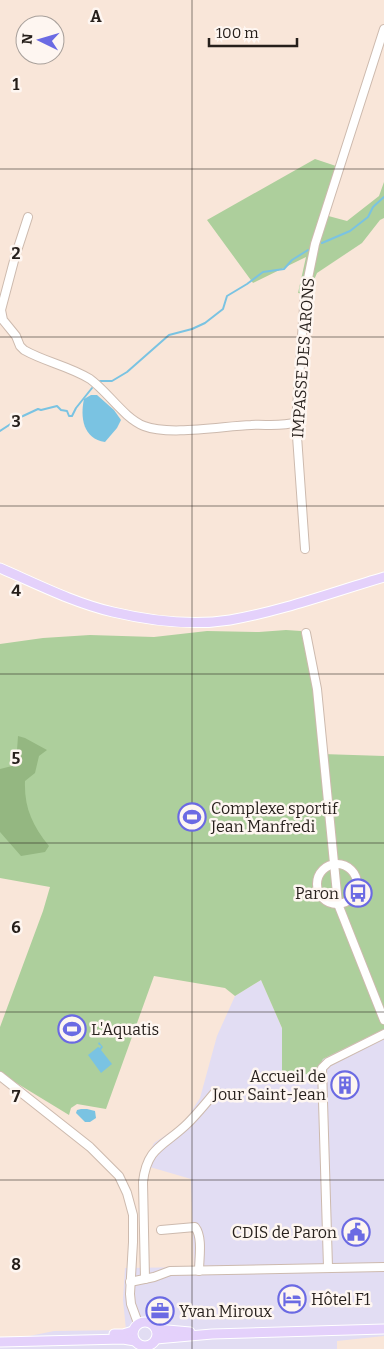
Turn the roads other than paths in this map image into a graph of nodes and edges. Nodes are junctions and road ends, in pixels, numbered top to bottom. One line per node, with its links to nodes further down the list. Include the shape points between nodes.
1 (384, 29): 3 (street, IMPASSE DES ARONS, via 315,244 305,293)
2 (28, 217): 3 (street, via 1,310 3,320 24,350 81,374 136,421 152,428 288,425)
3 (296, 422): 4 (street, IMPASSE DES ARONS)
4 (305, 549)
5 (0, 568): 6 (main road, via 112,612 198,622 229,620 266,612)
6 (384, 577)
7 (306, 633): 8 (street, via 317,689)
8 (334, 864): 9 (street); 9 (street, via 322,870 316,882 320,896 325,901); 9 (street, via 341,864 352,871 357,882 350,899)
9 (338, 904): 10 (street)
10 (384, 1020)
11 (384, 1034): 15 (street, via 322,1068)
12 (0, 1076): 19 (street, via 90,1147 119,1176 132,1215)
13 (216, 1092): 18 (street, via 187,1124 154,1151 145,1168)
14 (161, 1230): 17 (street, via 195,1227 198,1230)
15 (328, 1267): 16 (street); 17 (street)
16 (384, 1267)
17 (199, 1271): 18 (street, via 170,1271)
18 (145, 1279): 19 (street)
19 (130, 1282): 20 (street)
20 (136, 1327): 21 (main road, via 146,1321); 24 (main road, via 123,1334); 26 (main road)
21 (156, 1329): 23 (main road); 25 (main road)
22 (384, 1329): 23 (main road)
23 (212, 1334): 25 (main road)
24 (0, 1338)
25 (156, 1339): 26 (main road, via 146,1346)
26 (136, 1341): 27 (main road)
27 (0, 1342)

